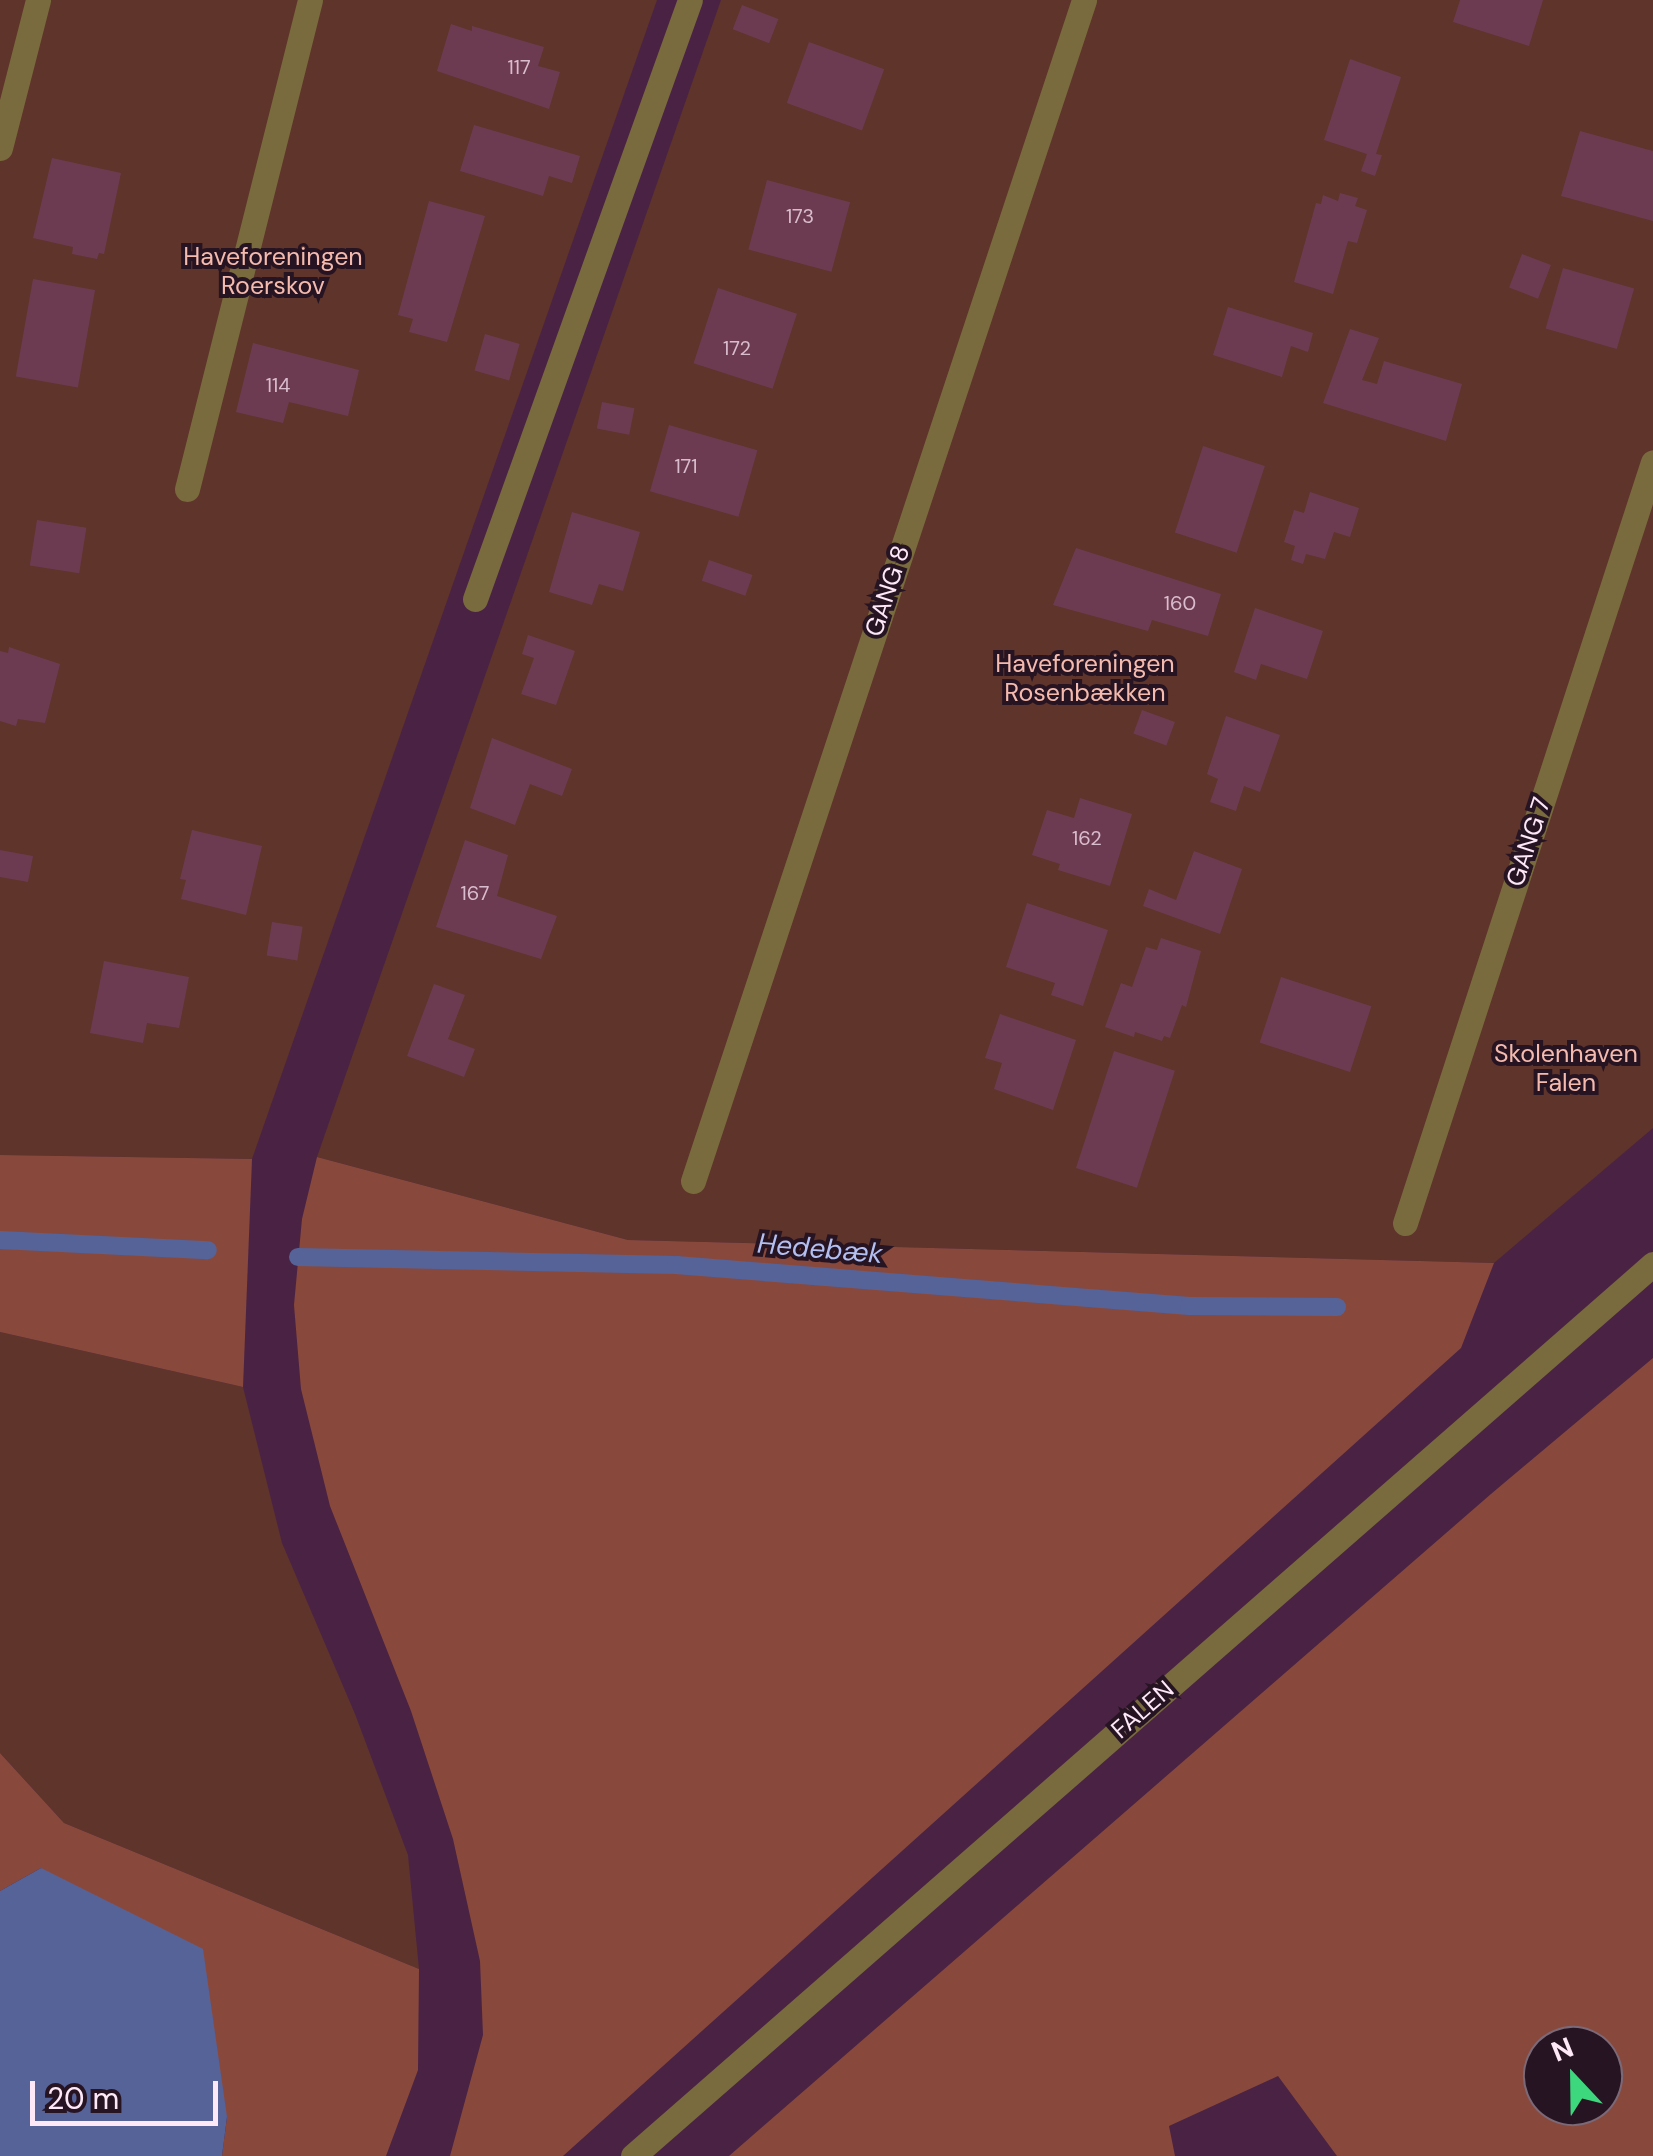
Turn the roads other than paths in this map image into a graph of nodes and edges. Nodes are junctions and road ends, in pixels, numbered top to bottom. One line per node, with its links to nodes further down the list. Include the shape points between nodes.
1 (38, 0): 5 (street)
2 (310, 0): 7 (street)
3 (690, 0): 8 (street)
4 (1084, 0): 9 (street, GANG 8)
5 (0, 148)
6 (1653, 462): 10 (street, GANG 7)
7 (187, 489)
8 (474, 599)
9 (693, 1181)
10 (1406, 1223)
11 (1653, 1264): 12 (street, FALEN)
12 (633, 2156)

